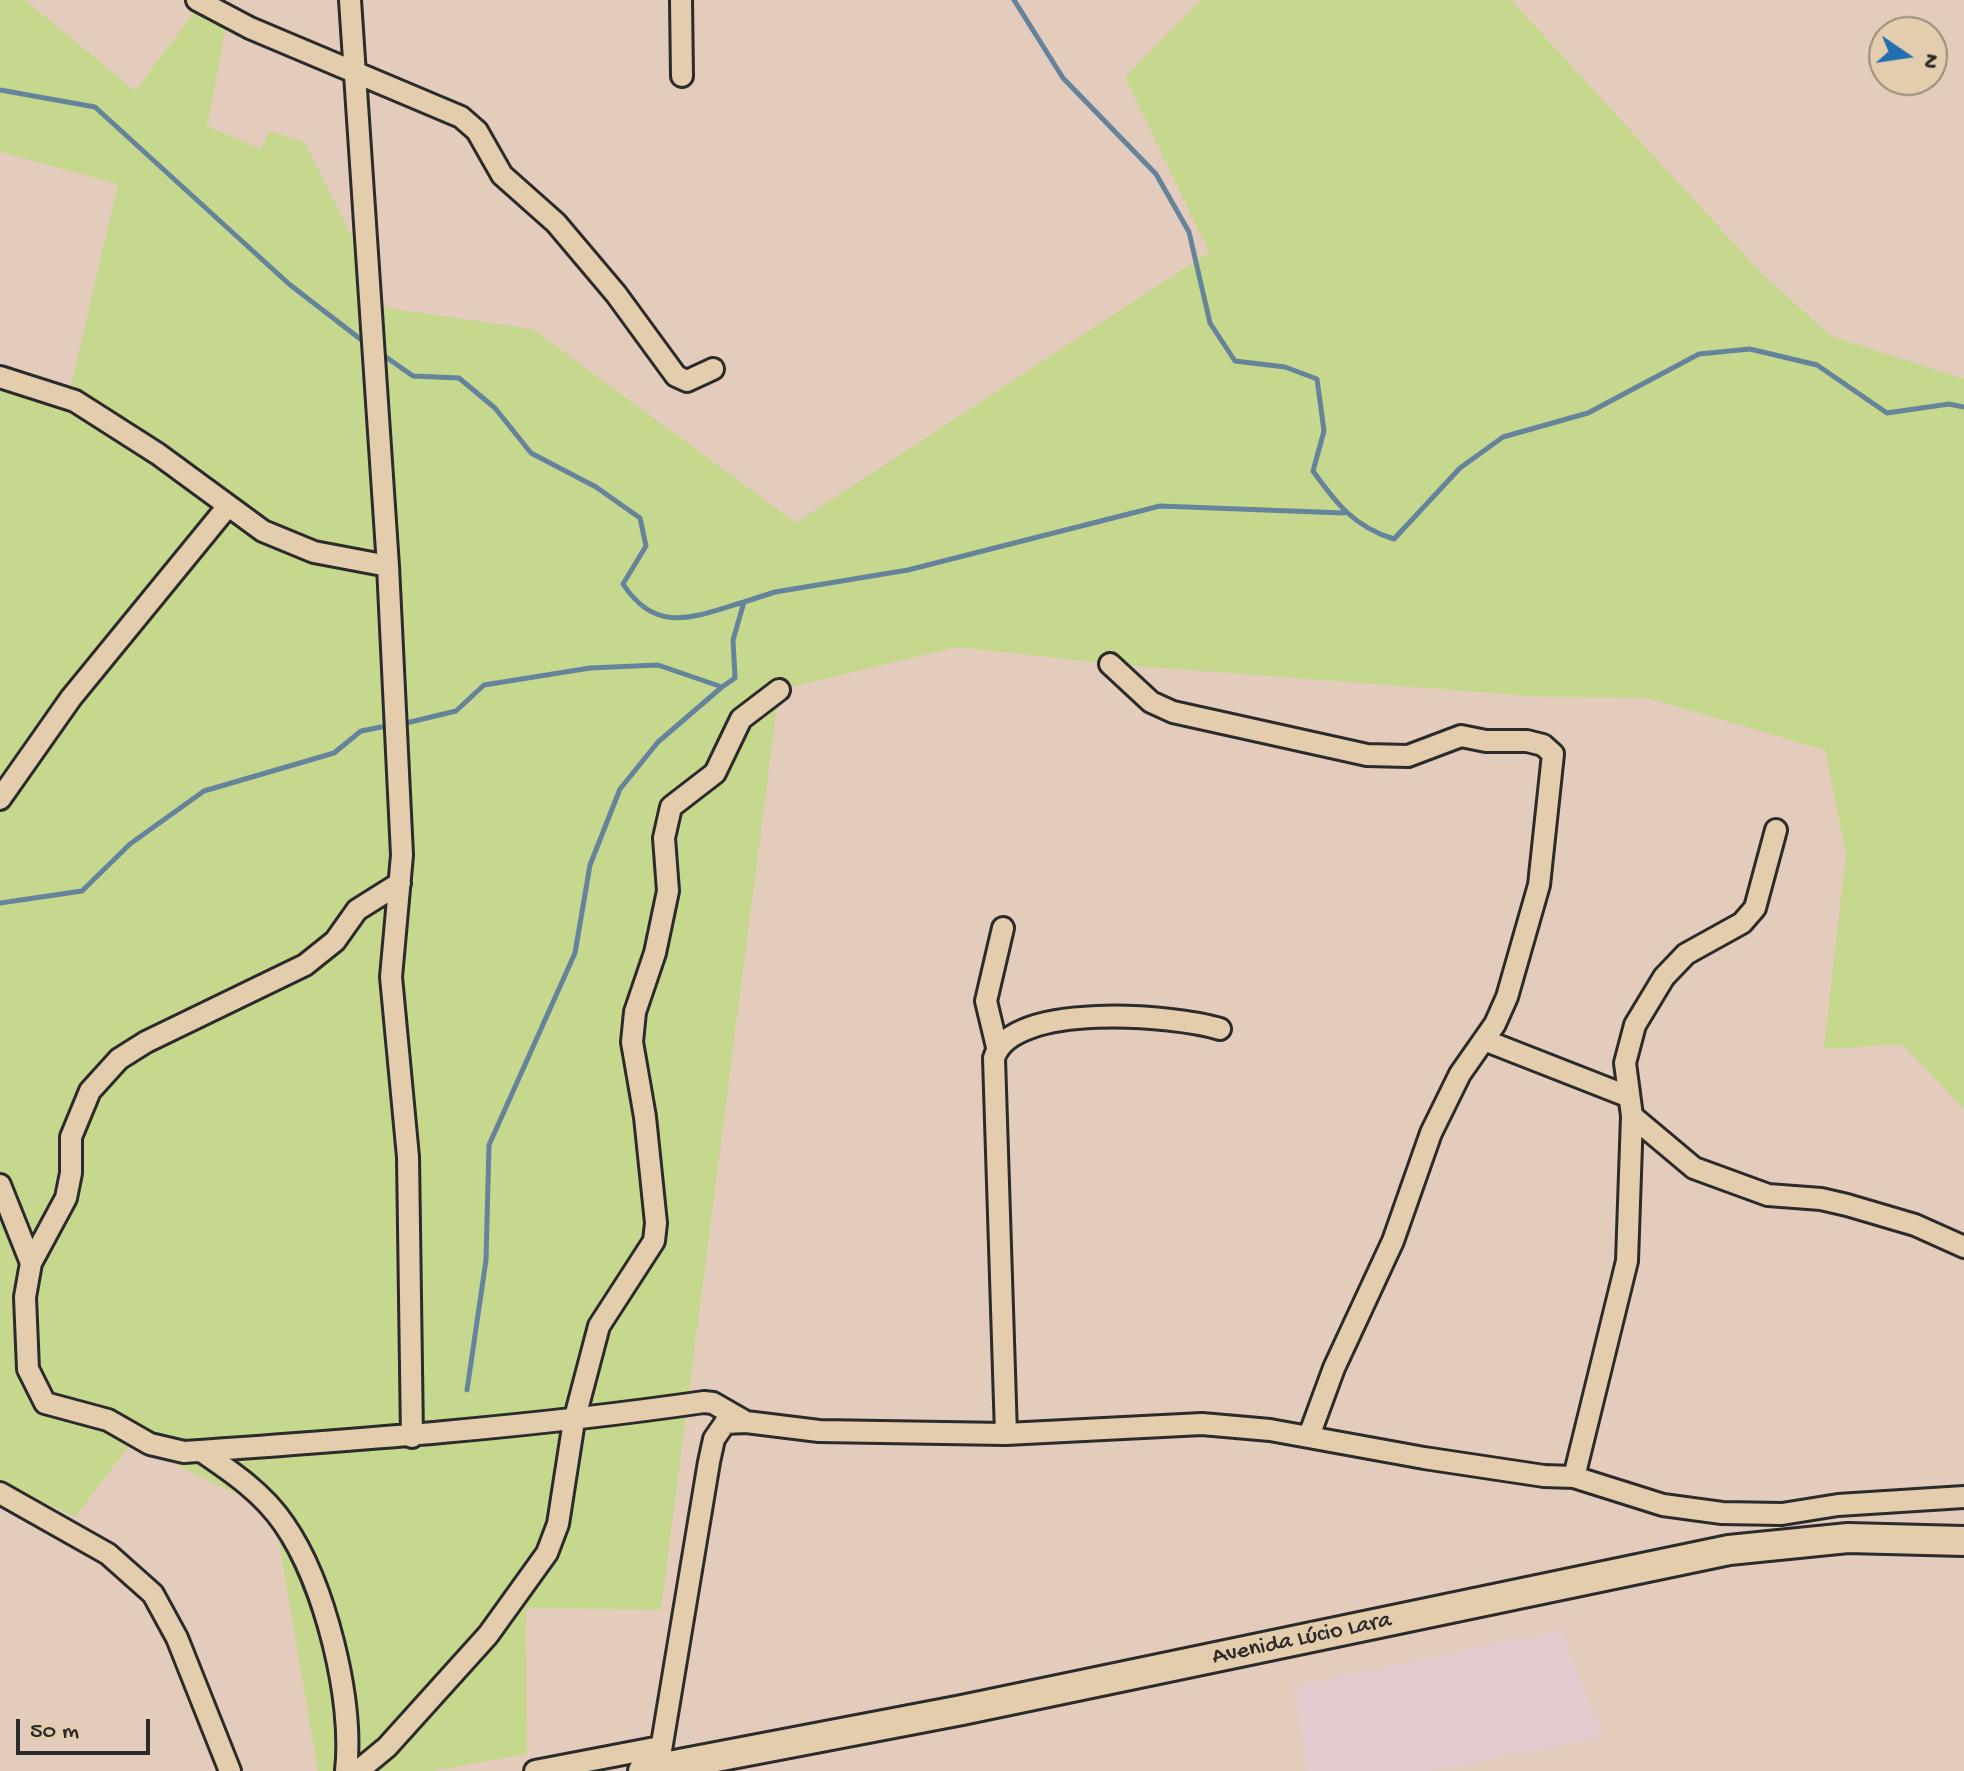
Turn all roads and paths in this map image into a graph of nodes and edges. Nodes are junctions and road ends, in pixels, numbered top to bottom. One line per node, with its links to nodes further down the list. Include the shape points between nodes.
1 (197, 0): 4 (street, via 250,28)
2 (350, 0): 4 (street)
3 (681, 0): 5 (street)
4 (354, 69): 6 (street, via 461,117 477,131 502,175 556,223 616,294 676,376 687,381); 9 (street)
5 (682, 76)
6 (713, 369)
7 (0, 377): 8 (street, via 75,401)
8 (228, 506): 9 (street, via 263,531 314,552); 12 (street, via 71,698)
9 (388, 566): 14 (street)
10 (1110, 664): 17 (street, via 1151,702 1173,712 1367,755 1408,756 1461,736 1527,741 1553,754 1539,885 1507,997)
11 (779, 690): 24 (street, via 741,719 715,773 671,807 664,838 668,891 635,1012 632,1042 645,1117 654,1241 599,1326)
12 (0, 799)
13 (1776, 830): 19 (street, via 1755,908 1742,923 1686,954 1664,977 1635,1025 1625,1063)
14 (400, 883): 23 (street, via 357,910 335,941 305,965 119,1059 90,1091 80,1112 71,1137 66,1198); 28 (street, via 391,977 408,1157)
15 (1003, 928): 18 (street, via 986,1001)
16 (1220, 1029): 18 (street, via 1158,1016 1074,1019 1035,1027)
17 (1484, 1040): 19 (street); 27 (street, via 1460,1074 1431,1133 1393,1241)
18 (997, 1047): 26 (street)
19 (1627, 1096): 20 (street)
20 (1632, 1116): 22 (street, via 1694,1168 1768,1195 1847,1205 1915,1225); 30 (street, via 1627,1261)
21 (0, 1185): 23 (street)
22 (1964, 1247)
23 (31, 1263): 29 (street, via 25,1297 28,1369 45,1403 108,1420 150,1444)
24 (574, 1421): 25 (street, via 704,1402); 28 (street); 37 (street, via 558,1524 547,1553 488,1635 387,1747)
25 (746, 1422): 26 (street, via 819,1431); 34 (street, via 725,1423 714,1439)
26 (1006, 1434): 27 (street, via 1202,1424)
27 (1309, 1436): 30 (street, via 1424,1458)
28 (412, 1437): 29 (street)
29 (201, 1451): 36 (street, via 248,1484 284,1524 314,1581 335,1647 349,1753)
30 (1574, 1477): 32 (street, via 1663,1505 1722,1513 1782,1514)
31 (0, 1493): 35 (street, via 108,1554 153,1594 177,1638)
32 (1964, 1497)
33 (1964, 1541): 34 (main road, Avenida Lúcio Lara, via 1848,1538 1729,1550 962,1710)
34 (654, 1762): 38 (street)
35 (230, 1771)
36 (346, 1771)
37 (358, 1771)
38 (535, 1771)

